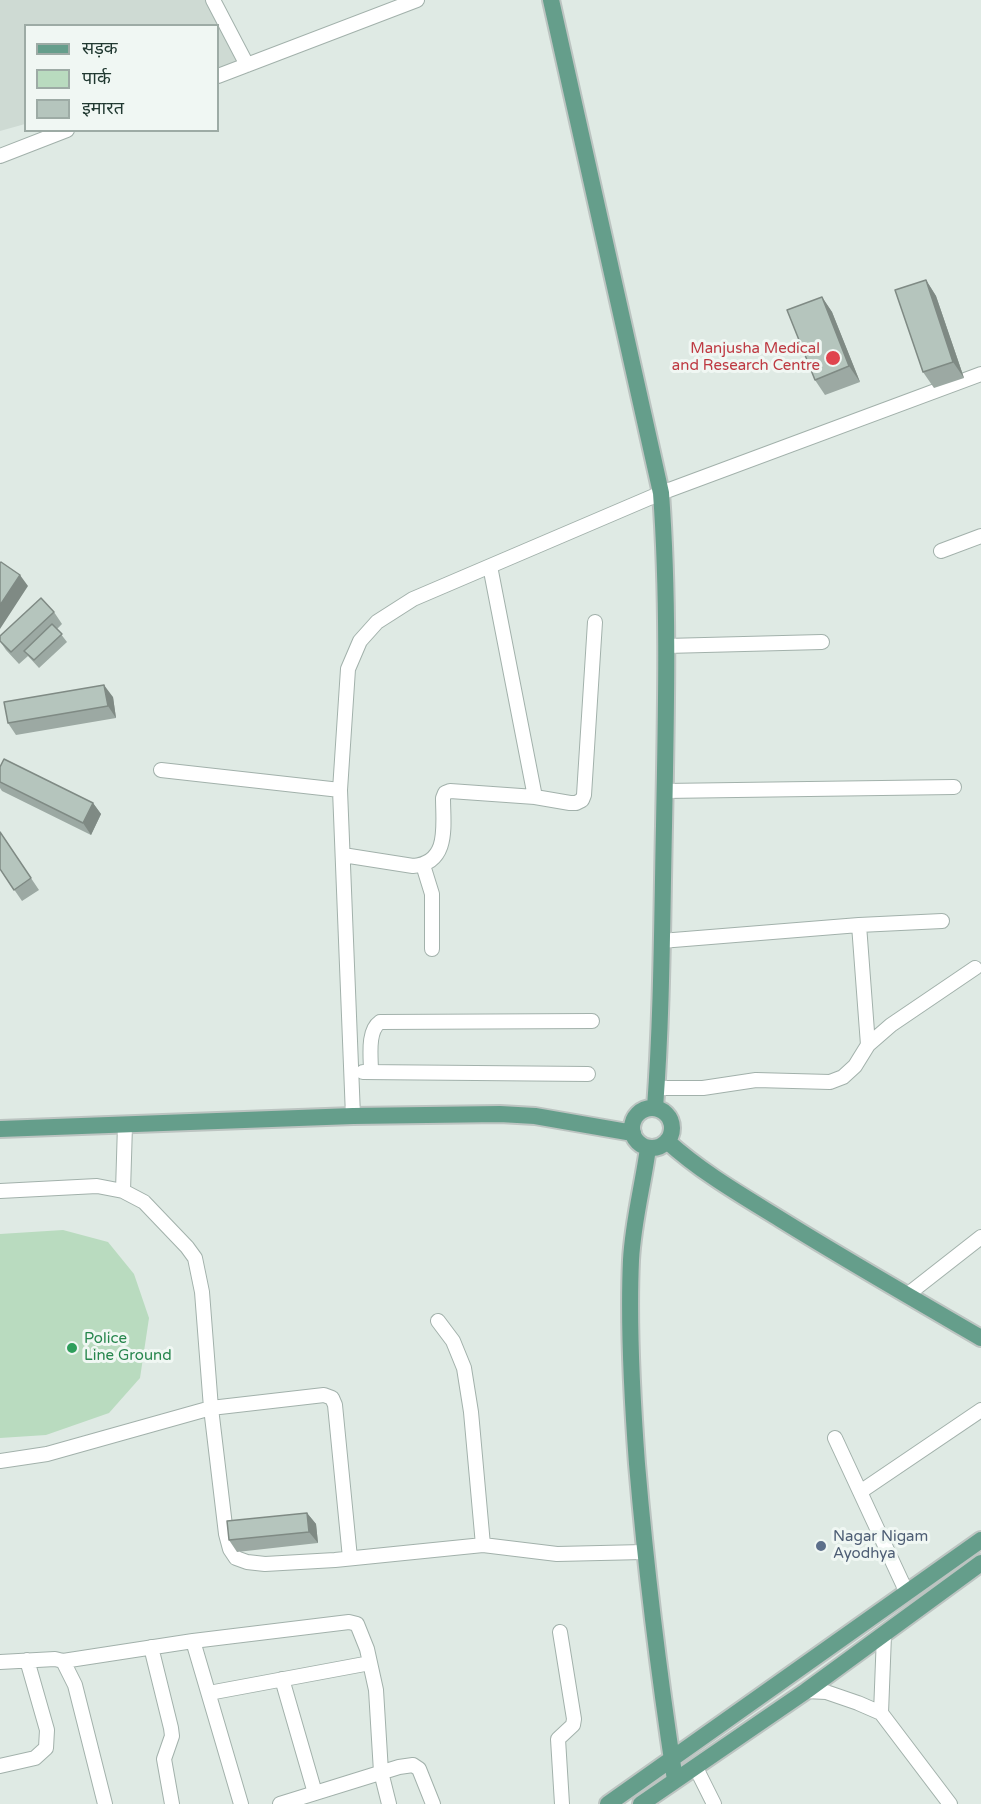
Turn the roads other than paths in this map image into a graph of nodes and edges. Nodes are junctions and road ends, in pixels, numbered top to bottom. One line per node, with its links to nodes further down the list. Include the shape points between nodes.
1 (213, 0): 4 (street)
2 (417, 0): 4 (street)
3 (551, 0): 9 (main road)
4 (247, 64): 5 (street)
5 (219, 76)
6 (62, 132): 7 (street)
7 (0, 156)
8 (981, 374): 9 (street)
9 (661, 493): 12 (street); 15 (main road)
10 (981, 536): 11 (street)
11 (941, 552)
12 (490, 566): 18 (street, via 413,599 377,622 360,641 348,669); 20 (street)
13 (595, 622): 20 (street, via 584,795 576,803)
14 (822, 642): 15 (street)
15 (666, 646): 19 (main road)
16 (161, 770): 18 (street)
17 (954, 787): 19 (street)
18 (340, 790): 21 (street)
19 (664, 791): 25 (main road)
20 (535, 797): 22 (street, via 445,793 442,844 432,860)
21 (343, 855): 22 (street); 30 (street)
22 (423, 865): 26 (street, via 432,894)
23 (942, 921): 24 (street)
24 (859, 925): 25 (street); 29 (street)
25 (661, 941): 33 (main road)
26 (432, 949)
27 (975, 968): 29 (street, via 891,1025)
28 (592, 1021): 31 (street, via 380,1022 372,1034)
29 (868, 1046): 33 (street, via 855,1066 830,1082 756,1080 703,1088)
30 (351, 1072): 31 (street); 35 (street)
31 (371, 1072): 32 (street)
32 (588, 1074)
33 (656, 1088): 34 (main road)
34 (655, 1108): 38 (main road, via 637,1115); 39 (main road, via 666,1113 672,1124)
35 (353, 1116): 36 (main road); 38 (main road, via 535,1116)
36 (124, 1125): 37 (main road); 42 (street)
37 (0, 1129)
38 (633, 1133): 40 (main road, via 638,1143)
39 (667, 1141): 40 (main road); 44 (main road, via 712,1177)
40 (648, 1148): 54 (main road, via 631,1259 632,1395)
41 (0, 1191): 42 (street, via 97,1186)
42 (123, 1191): 47 (street, via 144,1202 195,1258 202,1292)
43 (981, 1237): 44 (street)
44 (907, 1295): 46 (main road)
45 (438, 1321): 53 (street, via 459,1352 466,1376)
46 (981, 1338)
47 (211, 1408): 50 (street, via 47,1454); 55 (street, via 226,1534 236,1558 265,1564); 55 (street, via 316,1395 332,1398)
48 (981, 1410): 51 (street)
49 (835, 1438): 51 (street)
50 (0, 1461)
51 (860, 1492): 57 (street)
52 (981, 1540): 57 (main road)
53 (483, 1545): 54 (street, via 557,1554); 55 (street)
54 (644, 1552): 70 (main road)
55 (350, 1558)
56 (981, 1563): 59 (main road)
57 (907, 1593): 70 (main road)
58 (560, 1632): 83 (street, via 574,1719 558,1739)
59 (884, 1635): 67 (main road); 69 (street)
60 (193, 1641): 61 (street); 65 (street, via 349,1622 357,1624 361,1631); 68 (street)
61 (151, 1647): 63 (street); 78 (street, via 171,1728 164,1759)
62 (27, 1660): 63 (street); 64 (street); 71 (street, via 47,1730 46,1748 35,1758)
63 (63, 1661): 77 (street, via 75,1685)
64 (0, 1662)
65 (370, 1663): 66 (street); 73 (street, via 379,1719)
66 (282, 1679): 68 (street); 75 (street)
67 (806, 1691): 69 (street, via 826,1692); 72 (main road)
68 (209, 1693): 79 (street)
69 (881, 1713): 86 (street)
70 (672, 1759): 74 (main road); 84 (main road)
71 (0, 1766)
72 (696, 1768): 74 (main road); 85 (street)
73 (381, 1772): 75 (street); 81 (street); 82 (street, via 413,1765 419,1769)
74 (675, 1780): 76 (main road)
75 (315, 1793): 80 (street)
76 (646, 1802)
77 (105, 1804)
78 (172, 1804)
79 (241, 1804)
80 (280, 1804)
81 (389, 1804)
82 (434, 1804)
83 (562, 1804)
84 (608, 1804)
85 (714, 1804)
86 (950, 1804)

